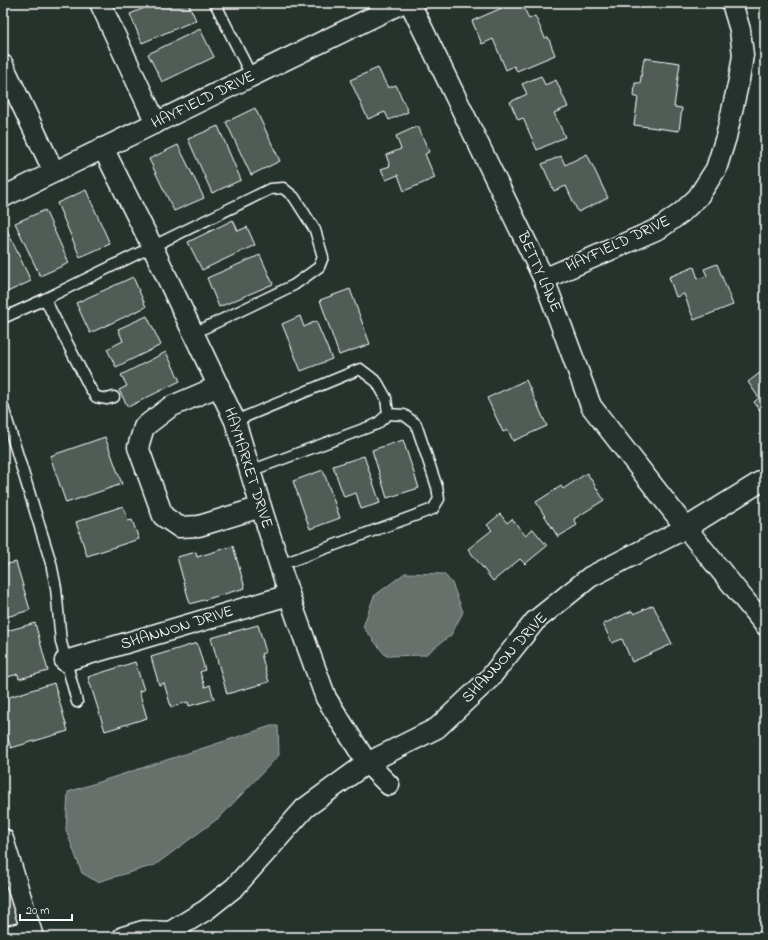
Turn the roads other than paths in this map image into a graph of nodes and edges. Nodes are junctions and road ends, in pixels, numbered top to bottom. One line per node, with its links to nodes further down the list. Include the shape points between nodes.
1 (100, 3): 8 (street)
2 (215, 3): 7 (lane)
3 (402, 3): 7 (street, HAYFIELD DRIVE)
4 (410, 3): 13 (street, BETTY LANE)
5 (732, 3): 13 (street, HAYFIELD DRIVE, via 740,30 743,55 739,80 716,169 698,197 660,228)
6 (3, 65): 10 (street)
7 (252, 77): 8 (street, HAYFIELD DRIVE)
8 (156, 123): 9 (street, HAYFIELD DRIVE)
9 (103, 148): 10 (street, HAYFIELD DRIVE); 12 (street, HAYMARKET DRIVE)
10 (54, 172): 11 (street, HAYFIELD DRIVE)
11 (3, 197)
12 (152, 246): 14 (lane); 16 (street, HAYMARKET DRIVE); 16 (lane, via 270,189 283,188 294,198 314,230 323,257 319,267 294,285)
13 (544, 279): 25 (street, BETTY LANE, via 591,406)
14 (45, 299): 15 (lane); 18 (lane, via 96,397)
15 (3, 318)
16 (194, 334): 17 (street, HAYMARKET DRIVE)
17 (219, 386): 21 (street, HAYMARKET DRIVE); 24 (street, via 170,407 144,427 138,447 163,516 179,527 199,526)
18 (114, 397)
19 (3, 407): 29 (lane, via 51,563)
20 (388, 414): 21 (lane, via 386,398 377,382 360,369); 22 (lane, via 377,424); 26 (lane, via 404,415 416,424 437,487 439,499 433,508)
21 (235, 421): 22 (street, HAYMARKET DRIVE)
22 (250, 471): 24 (street, HAYMARKET DRIVE)
23 (765, 479): 25 (street, SHANNON DRIVE)
24 (261, 507): 26 (street, HAYMARKET DRIVE)
25 (686, 528): 28 (street, BETTY LANE); 31 (street, SHANNON DRIVE, via 590,577 535,621 489,679 437,728)
26 (280, 565): 27 (street, HAYMARKET DRIVE)
27 (289, 595): 29 (street, SHANNON DRIVE); 31 (street, HAYMARKET DRIVE, via 326,698)
28 (765, 625)
29 (65, 661): 30 (lane)
30 (77, 702)
31 (366, 763): 32 (street, HAYMARKET DRIVE); 36 (street, SHANNON DRIVE, via 305,808 235,887)
32 (389, 785)
33 (3, 839): 34 (street)
34 (32, 931): 35 (lane)
35 (3, 932)
36 (168, 935): 37 (street, SHANNON DRIVE, via 143,931)
37 (123, 937)

